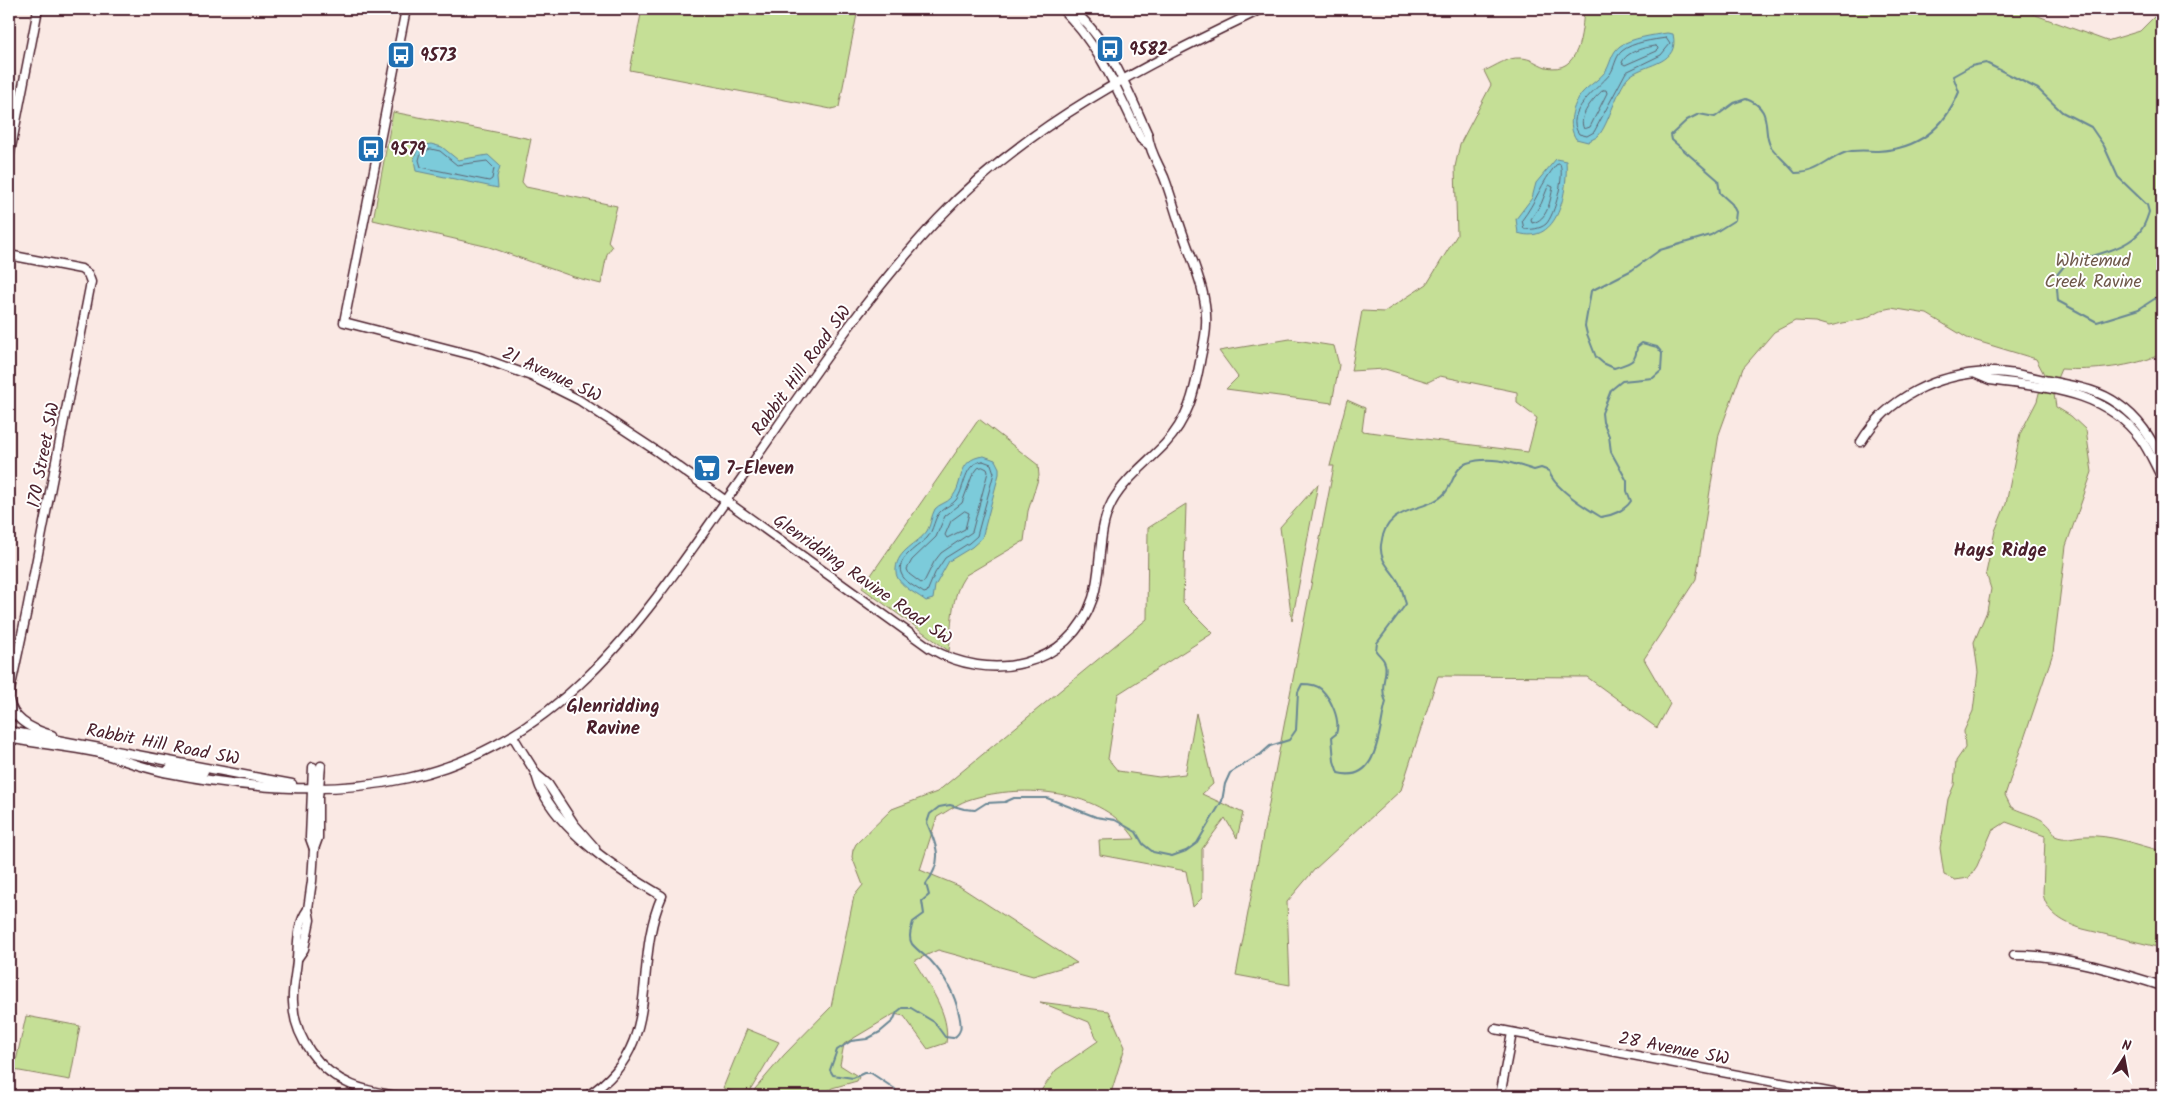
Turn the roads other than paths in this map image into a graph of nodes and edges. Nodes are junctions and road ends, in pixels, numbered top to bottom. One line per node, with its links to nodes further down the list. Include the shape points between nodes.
1 (38, 9): 9 (street)
2 (406, 9): 15 (street, 21 Avenue SW, via 344,322 455,349 531,376 605,416)
3 (1062, 9): 7 (street, via 1083,32)
4 (1071, 9): 6 (street, via 1100,41)
5 (1262, 9): 6 (street, Rabbit Hill Road SW)
6 (1122, 80): 7 (street, Rabbit Hill Road SW); 8 (street, via 1148,135)
7 (1114, 84): 8 (street, via 1141,139); 15 (street, Rabbit Hill Road SW, via 1013,150 941,216 892,269)
8 (1149, 145): 15 (street, Glenridding Ravine Road SW, via 1164,178 1200,284 1206,308 1206,334 1188,412 1172,436 1127,481 1112,502 1105,519 1097,581 1089,607 1059,646 1013,665 986,666 954,660 930,648)
9 (9, 158)
10 (9, 255): 16 (street, 170 Street SW, via 81,269 91,278)
11 (1976, 374): 12 (street, via 1944,379 1908,395 1881,416); 13 (street, via 2006,374 2070,385 2104,396 2138,421); 14 (street, via 1990,380 2082,395 2104,405 2120,416 2139,437)
12 (1861, 442)
13 (2162, 460)
14 (2162, 478)
15 (726, 500): 19 (street, Rabbit Hill Road SW, via 612,652 574,691)
16 (9, 695)
17 (9, 700): 21 (street, via 14,714 28,726)
18 (9, 731): 21 (street, Rabbit Hill Road SW)
19 (513, 736): 25 (street, Rabbit Hill Road SW, via 462,760 410,777 374,785); 33 (street, via 536,774 540,787 584,844 662,896 650,932 638,1031 617,1069)
20 (9, 738): 22 (street, Rabbit Hill Road SW, via 88,751)
21 (81, 743): 23 (street, Rabbit Hill Road SW)
22 (166, 772): 23 (street, via 171,767 226,776); 24 (street, Rabbit Hill Road SW, via 230,783)
23 (240, 774): 24 (street, Rabbit Hill Road SW)
24 (311, 788): 25 (street, Rabbit Hill Road SW); 25 (street, via 317,766); 26 (street, via 310,838)
25 (320, 788): 26 (street, via 318,838)
26 (314, 849): 31 (street, via 308,909 302,917 296,946 292,992 297,1027 324,1067 360,1088)
27 (2014, 955): 28 (street, via 2076,962)
28 (2162, 986)
29 (1495, 1029): 30 (street, 28 Avenue SW)
30 (1512, 1032): 34 (street); 35 (street, 28 Avenue SW)
31 (387, 1095): 32 (street)
32 (396, 1096)
33 (586, 1096)
34 (1500, 1096)
35 (1848, 1096)

